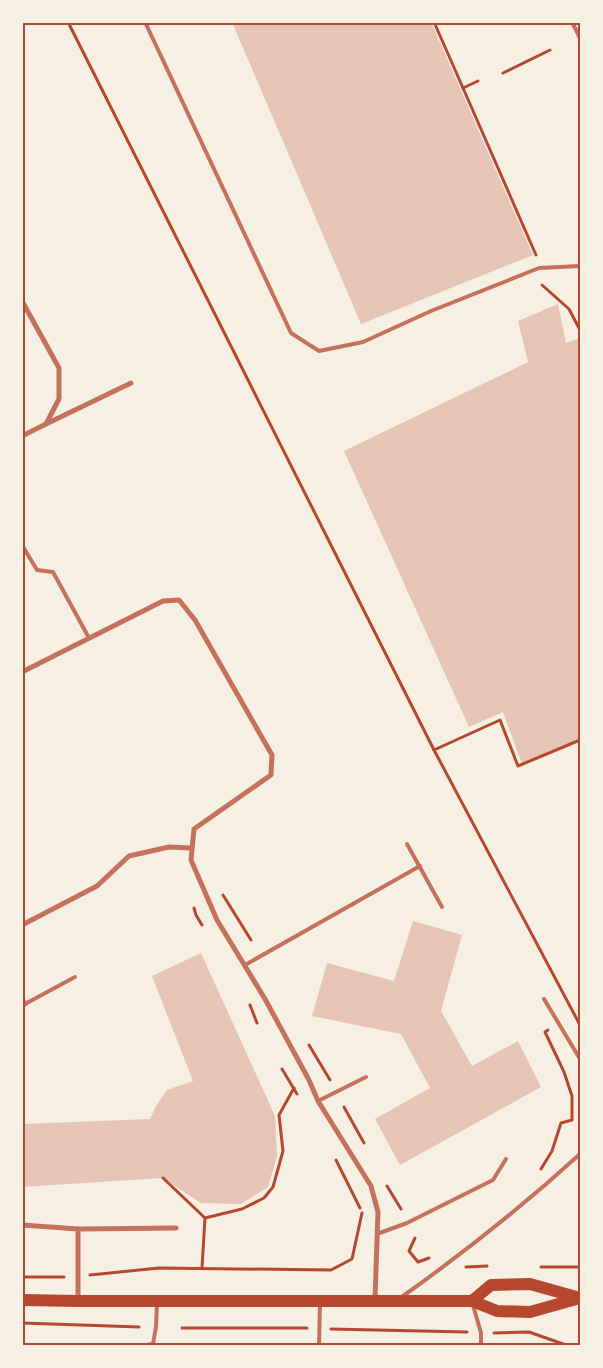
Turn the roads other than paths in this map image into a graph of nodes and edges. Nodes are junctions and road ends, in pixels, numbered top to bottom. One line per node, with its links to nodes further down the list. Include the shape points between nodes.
1 (145, 22): 4 (lane, via 291,334 320,351 362,342 539,268)
2 (572, 22): 3 (lane)
3 (580, 38)
4 (580, 266)
5 (22, 301): 7 (street, via 59,368 59,399)
6 (131, 383): 7 (street)
7 (46, 424): 8 (street)
8 (22, 436)
9 (22, 545): 10 (lane, via 37,570 53,572)
10 (89, 638): 11 (street); 13 (street, via 162,601 179,600 195,620 272,755 271,775 194,829)
11 (22, 672)
12 (408, 844): 14 (lane)
13 (191, 848): 16 (street, via 169,848 129,856 97,886); 17 (street, via 191,860 217,920)
14 (420, 866): 15 (lane); 17 (lane)
15 (442, 907)
16 (22, 925)
17 (244, 966): 23 (street, via 310,1080)
18 (75, 977): 20 (lane)
19 (544, 999): 21 (lane)
20 (24, 1001)
21 (580, 1060)
22 (366, 1077): 23 (lane)
23 (318, 1101): 29 (street, via 371,1186 378,1212)
24 (580, 1154): 36 (lane, via 457,1258)
25 (506, 1160): 29 (lane, via 493,1180 407,1223)
26 (22, 1224): 28 (street)
27 (176, 1228): 28 (street)
28 (78, 1229): 33 (street)
29 (377, 1234): 32 (street)
30 (580, 1298): 37 (main road, via 530,1312 497,1311); 37 (main road, via 530,1284 491,1285)
31 (22, 1300): 33 (main road)
32 (375, 1300): 35 (main road); 36 (main road)
33 (78, 1301): 34 (main road)
34 (157, 1301): 35 (main road); 39 (lane, via 153,1344)
35 (320, 1301): 40 (lane)
36 (397, 1301): 37 (main road)
37 (472, 1301): 38 (lane)
38 (481, 1344)
39 (140, 1346)
40 (319, 1346)

